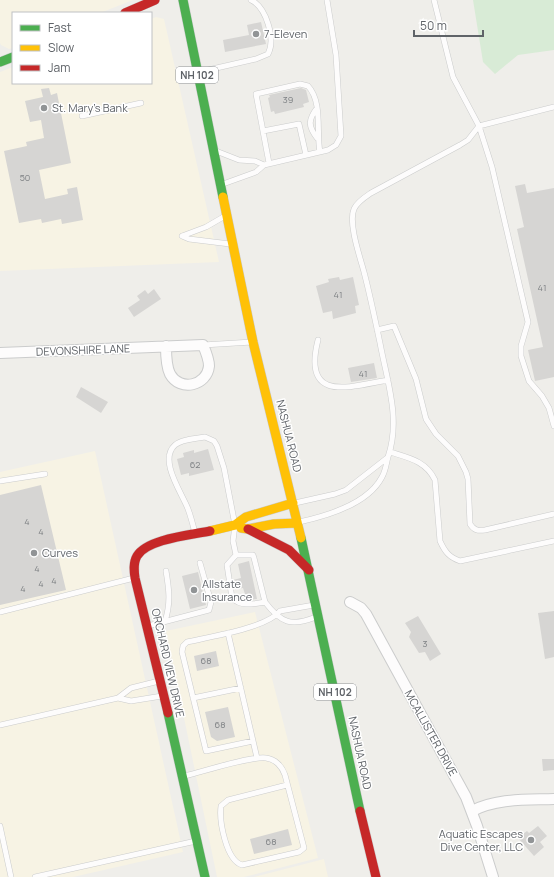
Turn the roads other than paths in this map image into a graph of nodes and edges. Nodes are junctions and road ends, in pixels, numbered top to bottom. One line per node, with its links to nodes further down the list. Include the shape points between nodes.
1 (155, 0): 6 (main road)
2 (183, 0): 9 (main road, NASHUA ROAD / NH 102)
3 (251, 0): 9 (lane, via 262,9 266,17 271,43 268,54)
4 (327, 0): 18 (lane, via 336,55 341,136 336,145)
5 (434, 0): 14 (lane, via 453,77)
6 (127, 12)
7 (12, 57): 8 (main road)
8 (0, 62)
9 (197, 73): 17 (main road, NASHUA ROAD / NH 102)
10 (141, 103): 13 (lane)
11 (554, 107): 14 (lane)
12 (317, 108): 15 (lane, via 311,89 304,84 256,94); 16 (lane, via 320,123); 16 (lane, via 309,127)
13 (82, 116)
14 (479, 126): 24 (lane, via 460,146 371,193 353,210 352,218 359,253); 31 (lane, via 492,167 528,322 521,346 521,356 529,381 542,396)
15 (263, 131): 19 (lane, via 299,124); 20 (lane)
16 (317, 138): 18 (lane)
17 (213, 150): 20 (lane, via 239,160); 21 (main road, NASHUA ROAD / NH 102)
18 (320, 152): 19 (lane)
19 (306, 155): 20 (lane)
20 (267, 164): 21 (lane, via 256,172)
21 (220, 185): 22 (main road, NASHUA ROAD / NH 102)
22 (227, 215): 23 (main road, NASHUA ROAD / NH 102); 23 (lane, via 182,236)
23 (233, 244): 26 (main road, NASHUA ROAD / NH 102)
24 (377, 330): 30 (lane); 38 (lane, via 394,326 416,379 426,419 436,434 458,456 468,479 470,524 473,529 485,530)
25 (318, 340): 30 (lane, via 315,369 323,383 344,388)
26 (253, 342): 27 (lane, DEVONSHIRE LANE); 37 (main road, NASHUA ROAD / NH 102)
27 (203, 345): 28 (street, DEVONSHIRE LANE); 28 (street, via 209,363 207,372 198,382 189,385 180,384 170,375)
28 (166, 346): 29 (street, DEVONSHIRE LANE)
29 (0, 353)
30 (388, 380): 33 (lane, via 393,404)
31 (553, 418): 32 (lane)
32 (554, 426)
33 (390, 452): 34 (lane); 43 (lane, via 425,465 431,472 435,480 440,541 451,558 460,561)
34 (387, 458): 37 (lane, via 346,490); 39 (lane, via 382,478 357,501 328,514)
35 (45, 474): 36 (lane)
36 (0, 481)
37 (293, 503): 39 (main road, NASHUA ROAD / NH 102); 40 (main road, ORCHARD VIEW DRIVE, via 246,517)
38 (554, 514)
39 (297, 522): 41 (main road, ORCHARD VIEW DRIVE); 46 (main road, NASHUA ROAD / NH 102)
40 (235, 525): 41 (main road, ORCHARD VIEW DRIVE); 42 (main road, ORCHARD VIEW DRIVE); 42 (lane, via 218,446 205,437 182,441 171,449 170,467 188,509); 44 (lane, via 233,541)
41 (248, 529): 46 (main road, via 289,550)
42 (195, 534): 48 (main road, ORCHARD VIEW DRIVE, via 152,544 142,550 136,557)
43 (554, 541)
44 (236, 555): 49 (lane, via 252,555 254,558); 49 (lane, via 227,565 232,598 246,605)
45 (200, 563): 55 (lane, via 211,607 204,612)
46 (310, 570): 51 (main road, NASHUA ROAD / NH 102)
47 (166, 571): 55 (lane, via 170,602)
48 (135, 578): 52 (lane); 56 (main road, ORCHARD VIEW DRIVE)
49 (265, 602): 53 (lane)
50 (350, 602): 69 (street, MCALLISTER DRIVE, via 366,614)
51 (317, 605): 53 (lane, via 280,610); 54 (main road, NASHUA ROAD / NH 102)
52 (0, 612)
53 (276, 616): 54 (lane, via 281,620 300,623); 57 (lane, via 263,623)
54 (319, 616): 75 (main road, NASHUA ROAD / NH 102)
55 (165, 621): 56 (lane)
56 (148, 626): 58 (main road, ORCHARD VIEW DRIVE)
57 (228, 633): 59 (lane); 62 (lane, via 187,642 183,646 182,652)
58 (160, 681): 60 (main road, ORCHARD VIEW DRIVE); 61 (lane, via 131,688)
59 (242, 688): 62 (lane); 64 (lane)
60 (164, 696): 61 (lane, via 131,701); 66 (main road, ORCHARD VIEW DRIVE)
61 (118, 698): 63 (lane)
62 (193, 698): 64 (lane, via 206,751)
63 (0, 725)
64 (253, 741): 65 (lane)
65 (257, 758): 66 (lane); 67 (lane, via 265,758 278,764 283,769)
66 (183, 776): 71 (main road, ORCHARD VIEW DRIVE)
67 (287, 785): 67 (lane, via 304,848 299,852 242,865 236,863 231,858 225,841 220,811 224,802)
68 (554, 799): 69 (street, via 497,802)
69 (472, 811): 76 (street, MCALLISTER DRIVE)
70 (0, 826): 72 (lane)
71 (197, 841): 73 (lane); 74 (main road, ORCHARD VIEW DRIVE)
72 (11, 877)
73 (35, 877)
74 (205, 877)
75 (376, 877)
76 (493, 877)

